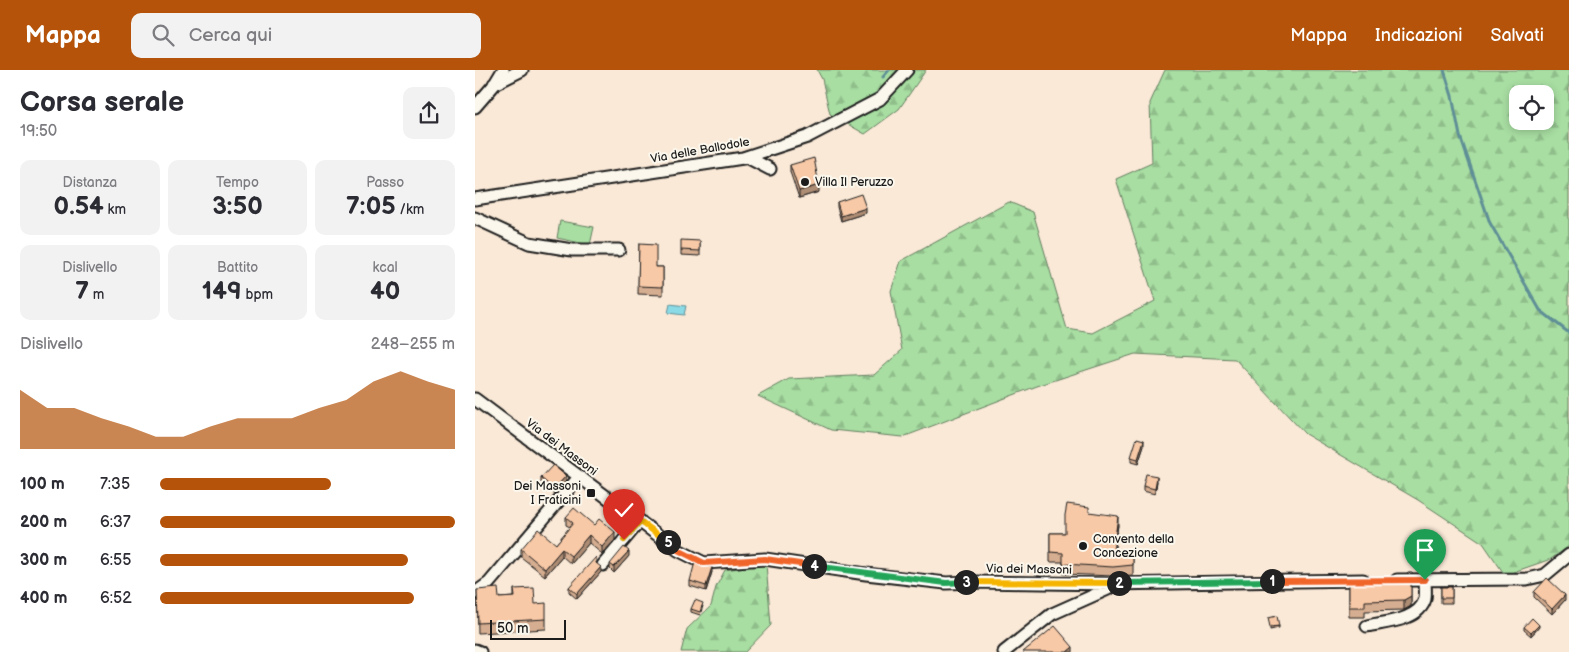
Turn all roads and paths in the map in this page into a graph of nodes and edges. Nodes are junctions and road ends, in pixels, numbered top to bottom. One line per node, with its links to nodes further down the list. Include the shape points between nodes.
1 (503, 70): 4 (street)
2 (522, 70): 4 (street)
3 (907, 70): 6 (street, Via delle Ballodole, via 880,99 807,137)
4 (493, 85): 5 (street)
5 (475, 107)
6 (747, 157): 7 (street); 8 (street, Via delle Ballodole)
7 (770, 168)
8 (475, 199)
9 (475, 218): 10 (street, via 529,243 573,250)
10 (619, 250)
11 (475, 399): 12 (street, Via dei Massoni)
12 (579, 477): 13 (street, Via dei Massoni); 18 (street, via 489,583)
13 (640, 521): 15 (street); 17 (street, Via dei Massoni, via 678,550 704,563 765,559 946,583)
14 (1569, 555): 16 (street, Via dei Massoni, via 1545,575 1527,579)
15 (603, 565)
16 (1425, 580): 17 (street, Via dei Massoni); 19 (street, via 1425,598 1417,612)
17 (1110, 584): 22 (street, via 1108,589 1052,614)
18 (475, 594)
19 (1367, 626)
20 (475, 650): 21 (street)
21 (480, 652)
22 (1004, 652)

